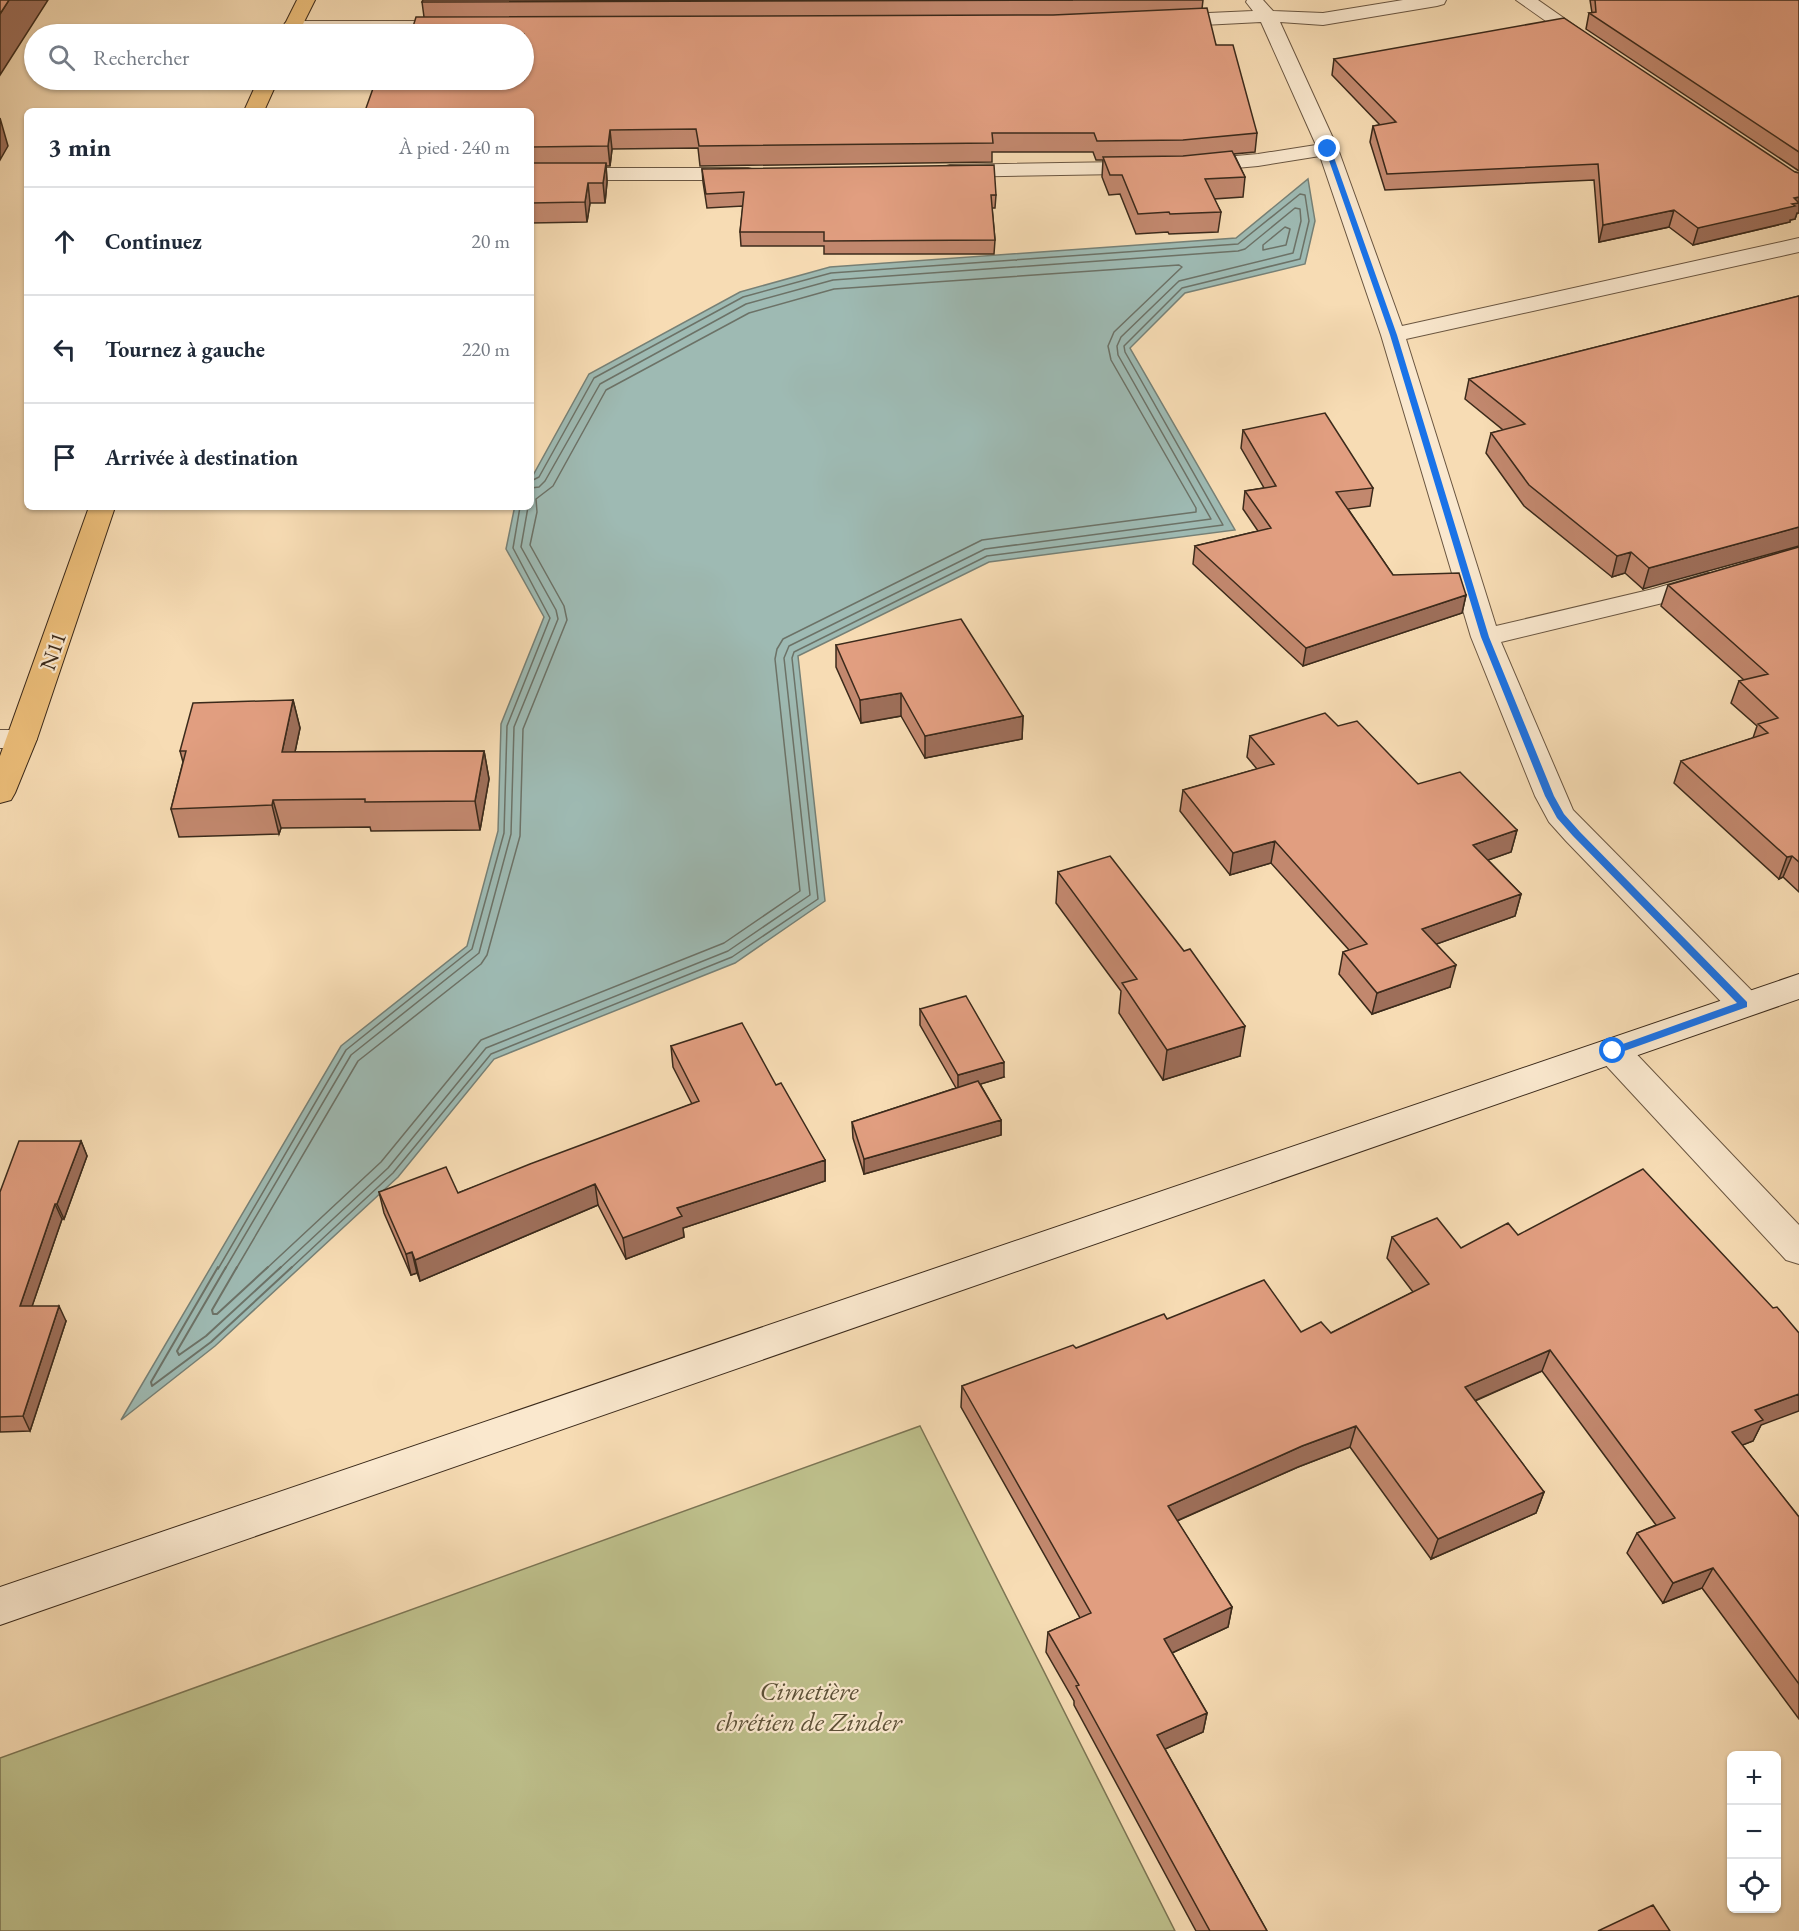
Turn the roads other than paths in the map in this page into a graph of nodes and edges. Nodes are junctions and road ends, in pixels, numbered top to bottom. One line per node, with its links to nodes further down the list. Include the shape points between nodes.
1 (306, 0): 7 (main road)
2 (1254, 0): 5 (street)
3 (1437, 0): 5 (street, via 1323,19)
4 (1525, 0): 8 (street)
5 (1268, 16): 6 (street); 11 (street)
6 (1148, 21)
7 (294, 24)
8 (1603, 52)
9 (263, 90): 10 (main road)
10 (255, 108)
11 (1328, 149): 12 (street, via 1181,167); 16 (street)
12 (935, 171)
13 (534, 174): 14 (street)
14 (772, 174)
15 (1799, 245): 16 (street)
16 (1393, 335): 19 (street)
17 (101, 510): 20 (main road, N11)
18 (1735, 574): 19 (street)
19 (1485, 637): 23 (street, via 1560,815)
20 (11, 739): 21 (main road, N11)
21 (0, 793)
22 (1799, 986): 23 (street)
23 (1744, 1004): 24 (street)
24 (1613, 1051): 25 (street); 26 (street)
25 (1799, 1249)
26 (0, 1606)

